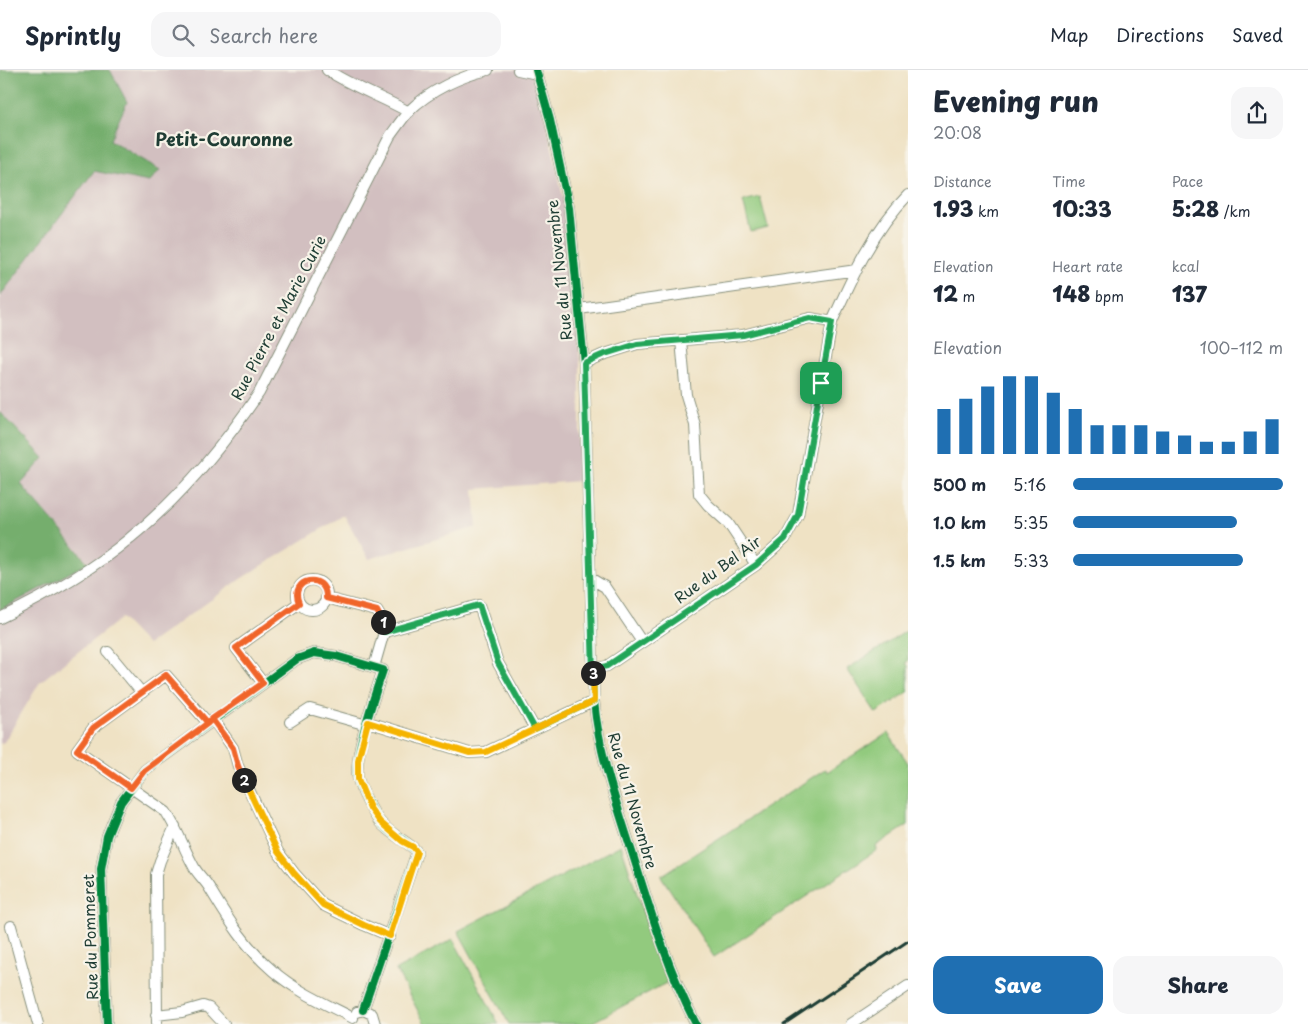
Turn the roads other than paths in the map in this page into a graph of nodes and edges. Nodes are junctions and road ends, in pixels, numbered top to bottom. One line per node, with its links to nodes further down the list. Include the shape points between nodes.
1 (327, 70): 5 (street)
2 (488, 70): 5 (street, Rue Pierre et Marie Curie, via 436,91)
3 (518, 70): 4 (street)
4 (537, 72): 8 (street, Rue du 11 Novembre, via 569,208)
5 (409, 112): 16 (street, Rue Pierre et Marie Curie, via 390,136 267,378 235,429 179,492 131,538 86,570)
6 (908, 195): 7 (street, Rue du Bel Air, via 893,210)
7 (857, 270): 8 (street); 9 (street, Rue du Bel Air)
8 (579, 309): 11 (street, Rue du 11 Novembre)
9 (832, 322): 10 (street, via 810,318 743,335); 12 (street, Rue du Bel Air, via 798,515 785,539)
10 (681, 340): 11 (street, via 637,344); 12 (street, via 686,395 694,425 699,494 728,523)
11 (584, 363): 13 (street, Rue du 11 Novembre)
12 (756, 565): 18 (street, Rue du Bel Air)
13 (590, 578): 18 (street, via 605,587); 21 (street, Rue du 11 Novembre)
14 (326, 598): 15 (street, via 321,607 312,610); 15 (street, via 322,585 309,580 298,589); 17 (street, via 377,611 383,621)
15 (299, 603): 22 (street, via 236,648)
16 (0, 618)
17 (384, 632): 20 (street); 28 (street, via 479,605 498,663)
18 (642, 642): 21 (street, Rue du Bel Air, via 607,666)
19 (108, 652): 23 (street)
20 (374, 667): 22 (street, Rue du Pommeret, via 336,656 314,654 297,659); 27 (street, via 383,670)
21 (593, 669): 24 (street, Rue du 11 Novembre)
22 (263, 683): 25 (street, Rue du Pommeret)
23 (142, 694): 25 (street, via 166,675); 29 (street, via 93,728 77,750)
24 (594, 701): 28 (street); 41 (street, Rue du 11 Novembre, via 597,735 612,791 662,943)
25 (210, 721): 29 (street, Rue du Pommeret, via 145,770); 32 (street, via 233,748 238,766 278,852 294,873 323,905)
26 (290, 722): 27 (street, via 310,709)
27 (367, 724): 28 (street, via 469,753 486,752); 32 (street, via 358,760 358,779 370,808 380,822 417,852)
28 (535, 729)
29 (131, 788): 30 (street, via 166,812); 38 (street, Rue du Pommeret, via 121,802 107,836 102,869)
30 (175, 826): 35 (street, via 156,874); 36 (street, via 195,869 254,952 293,986)
31 (11, 926): 37 (street)
32 (390, 936): 34 (street)
33 (908, 986): 42 (street)
34 (363, 1010): 36 (street, via 358,1011); 40 (street, via 372,1014)
35 (156, 1019): 39 (street, via 203,1006)
36 (352, 1021)
37 (38, 1024)
38 (107, 1024)
39 (224, 1024)
40 (375, 1024)
41 (696, 1024)
42 (851, 1024)

